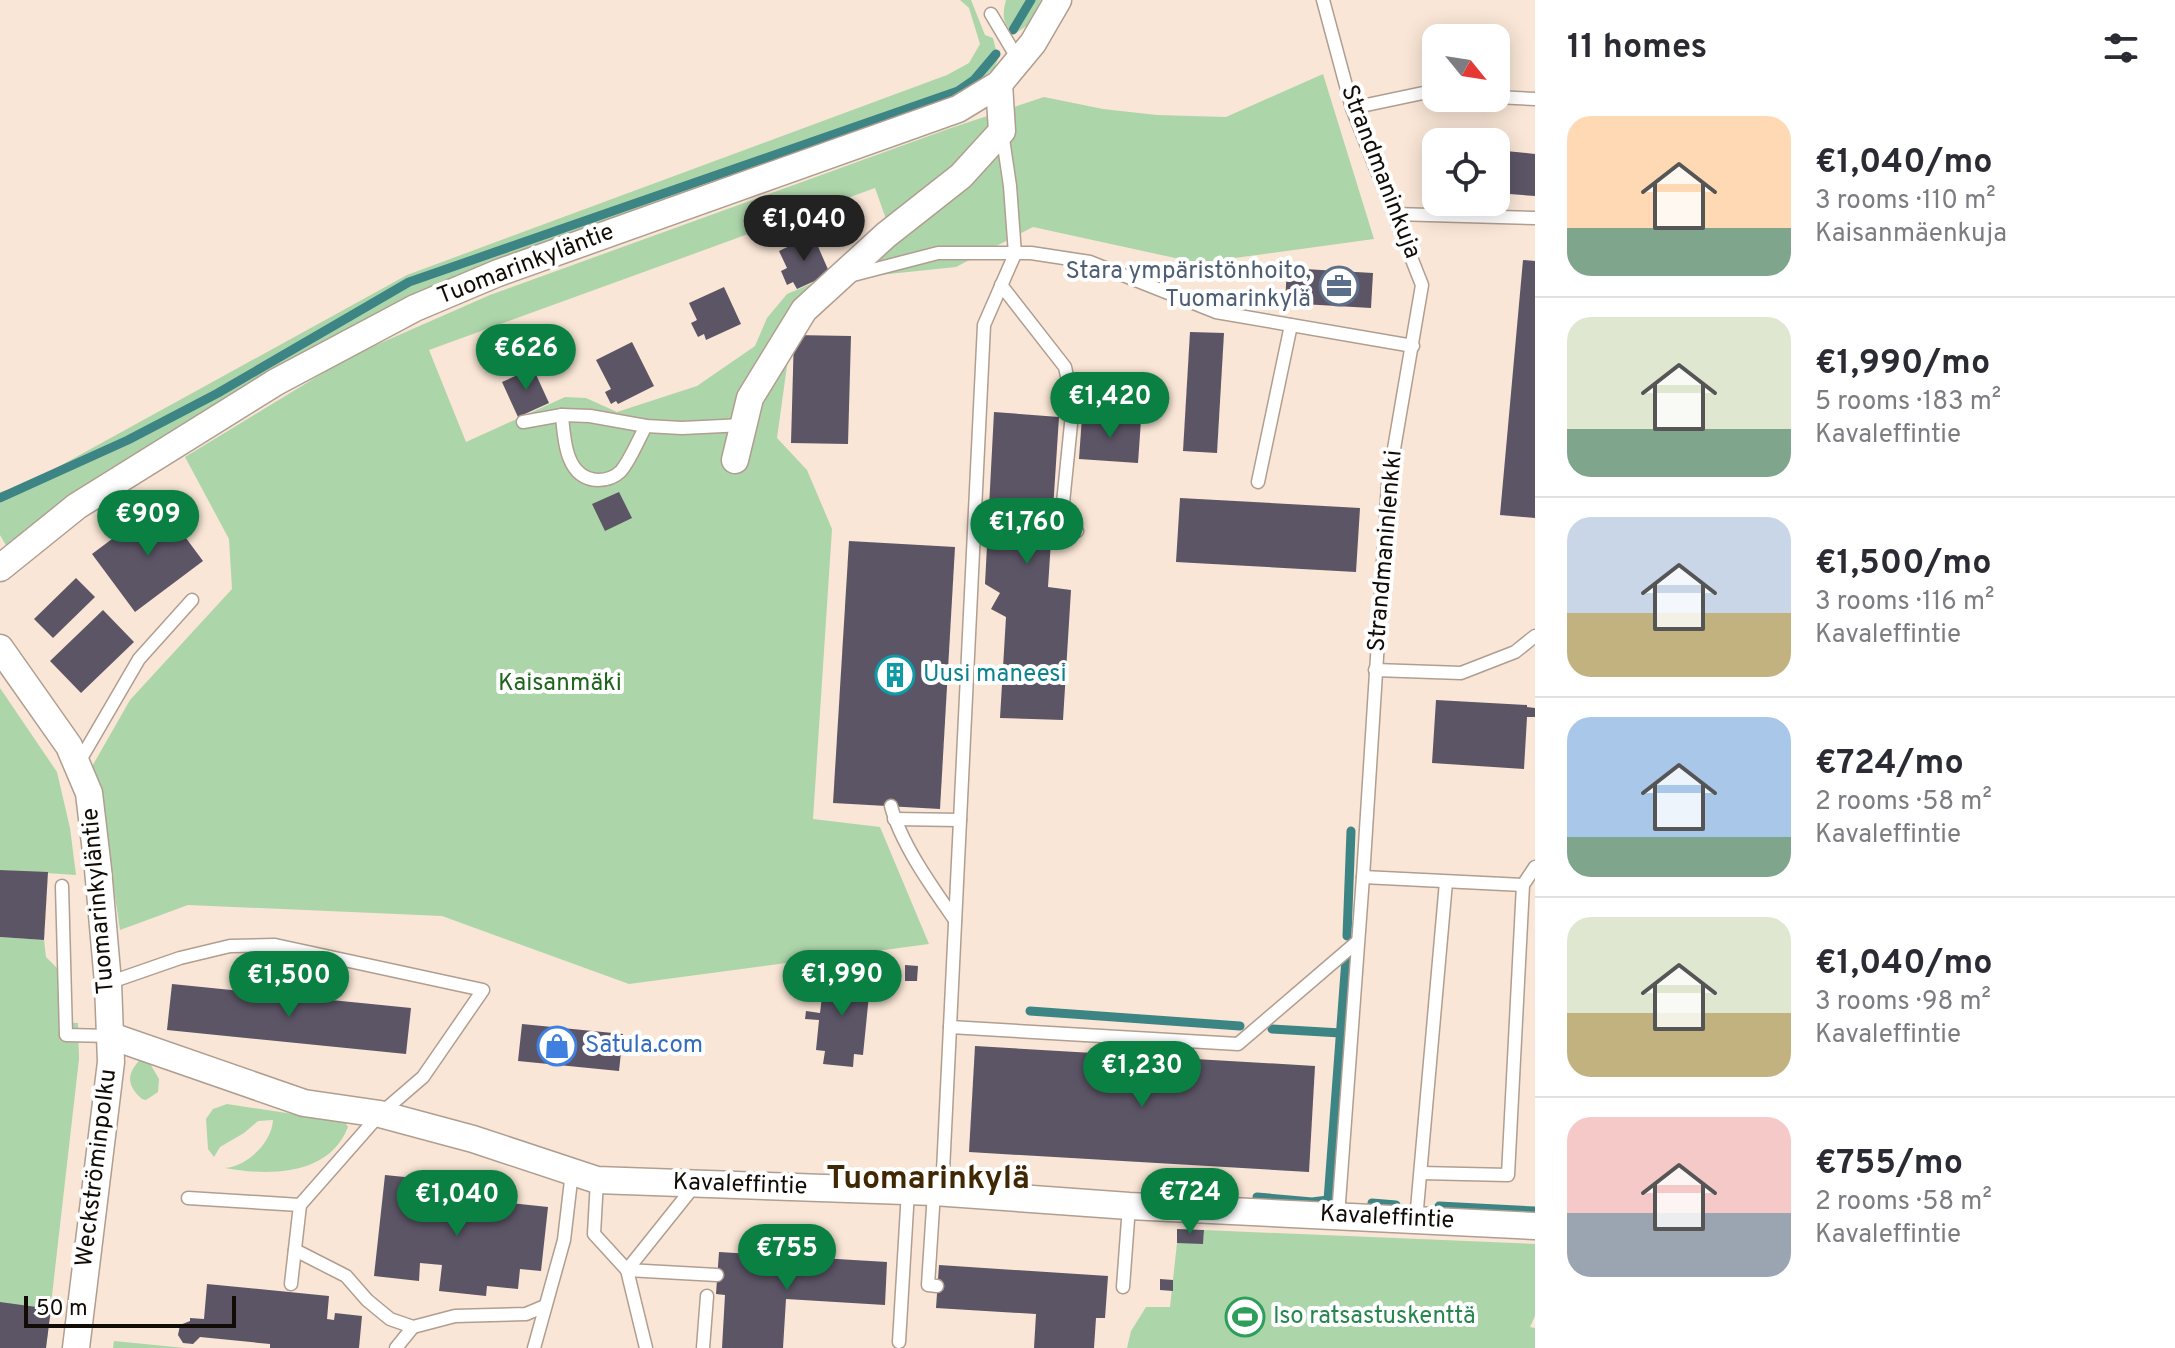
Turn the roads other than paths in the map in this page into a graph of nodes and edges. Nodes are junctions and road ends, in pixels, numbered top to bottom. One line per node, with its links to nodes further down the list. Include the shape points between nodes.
1 (1058, 0): 4 (street, Tuomarinkyläntie)
2 (1323, 0): 9 (lane, Strandmaninkuja)
3 (991, 14): 4 (lane)
4 (1019, 61): 5 (street, Tuomarinkyläntie)
5 (999, 84): 10 (street); 25 (street, Tuomarinkyläntie, via 958,109 498,273 415,308 276,382 77,506)
6 (1422, 93): 9 (lane)
7 (1510, 98): 8 (lane)
8 (1535, 99)
9 (1352, 108): 11 (lane, Strandmaninkuja)
10 (1002, 131): 13 (lane); 14 (street, via 961,176)
11 (1394, 214): 12 (lane); 17 (lane, Strandmaninkuja, via 1422,285)
12 (1535, 218)
13 (1015, 254): 14 (lane, via 938,253); 15 (lane); 16 (lane, via 1090,262 1216,312)
14 (835, 281): 20 (street, via 804,310 750,398)
15 (1001, 285): 24 (lane, via 1065,367 1071,383 1063,503); 33 (lane, via 984,325)
16 (1291, 325): 17 (lane); 23 (lane)
17 (1413, 346): 29 (lane, Strandmaninlenkki, via 1388,484)
18 (562, 415): 19 (lane); 21 (lane); 21 (lane, via 571,462 580,475 594,480 607,480 620,471)
19 (523, 422)
20 (744, 425): 21 (lane); 22 (street)
21 (646, 426)
22 (735, 460)
23 (1258, 482)
24 (1077, 531)
25 (0, 568)
26 (192, 600): 30 (lane, via 139,659)
27 (1535, 636): 29 (lane, via 1515,652 1461,673)
28 (0, 648): 30 (street, Tuomarinkyläntie, via 61,733)
29 (1375, 670): 35 (lane, Strandmaninlenkki)
30 (77, 765): 41 (street, Tuomarinkyläntie, via 89,793)
31 (891, 806): 32 (lane)
32 (894, 819): 33 (lane); 39 (lane)
33 (960, 820): 39 (lane)
34 (1535, 867): 37 (lane)
35 (1363, 877): 36 (lane); 40 (lane, Strandmaninlenkki)
36 (1446, 882): 37 (lane); 46 (lane)
37 (1523, 885): 46 (lane, via 1508,1175)
38 (62, 886): 43 (lane, via 66,1035)
39 (955, 920): 42 (lane)
40 (1357, 942): 42 (lane, via 1238,1044); 53 (lane, Strandmaninlenkki)
41 (108, 983): 43 (street, Tuomarinkyläntie); 44 (lane, via 230,946 275,945 483,990 423,1077)
42 (950, 1027): 49 (lane)
43 (111, 1036): 44 (street, Kavaleffintie, via 304,1103); 66 (street, Weckströminpolku)
44 (380, 1114): 45 (street, Kavaleffintie); 51 (lane)
45 (572, 1172): 47 (street, Kavaleffintie); 63 (lane, via 564,1240)
46 (1421, 1173): 54 (lane)
47 (597, 1180): 48 (street, Kavaleffintie); 57 (lane, via 594,1234)
48 (697, 1184): 49 (street, Kavaleffintie); 57 (lane)
49 (928, 1192): 52 (street, Kavaleffintie); 60 (lane, via 928,1285); 65 (lane)
50 (188, 1198): 51 (lane)
51 (300, 1205): 56 (lane)
52 (1129, 1206): 53 (street, Kavaleffintie); 61 (lane)
53 (1338, 1216): 54 (street, Kavaleffintie)
54 (1416, 1220): 55 (street, Kavaleffintie)
55 (1535, 1226)
56 (295, 1250): 59 (lane); 64 (lane, via 346,1276 390,1319)
57 (627, 1270): 58 (lane); 69 (lane)
58 (717, 1275)
59 (291, 1284)
60 (937, 1286)
61 (1123, 1287)
62 (707, 1296): 70 (lane)
63 (545, 1306): 64 (lane, via 526,1314 455,1316); 68 (lane)
64 (413, 1327): 67 (lane)
65 (899, 1342)
66 (76, 1348)
67 (396, 1348)
68 (534, 1348)
69 (646, 1348)
70 (703, 1348)

